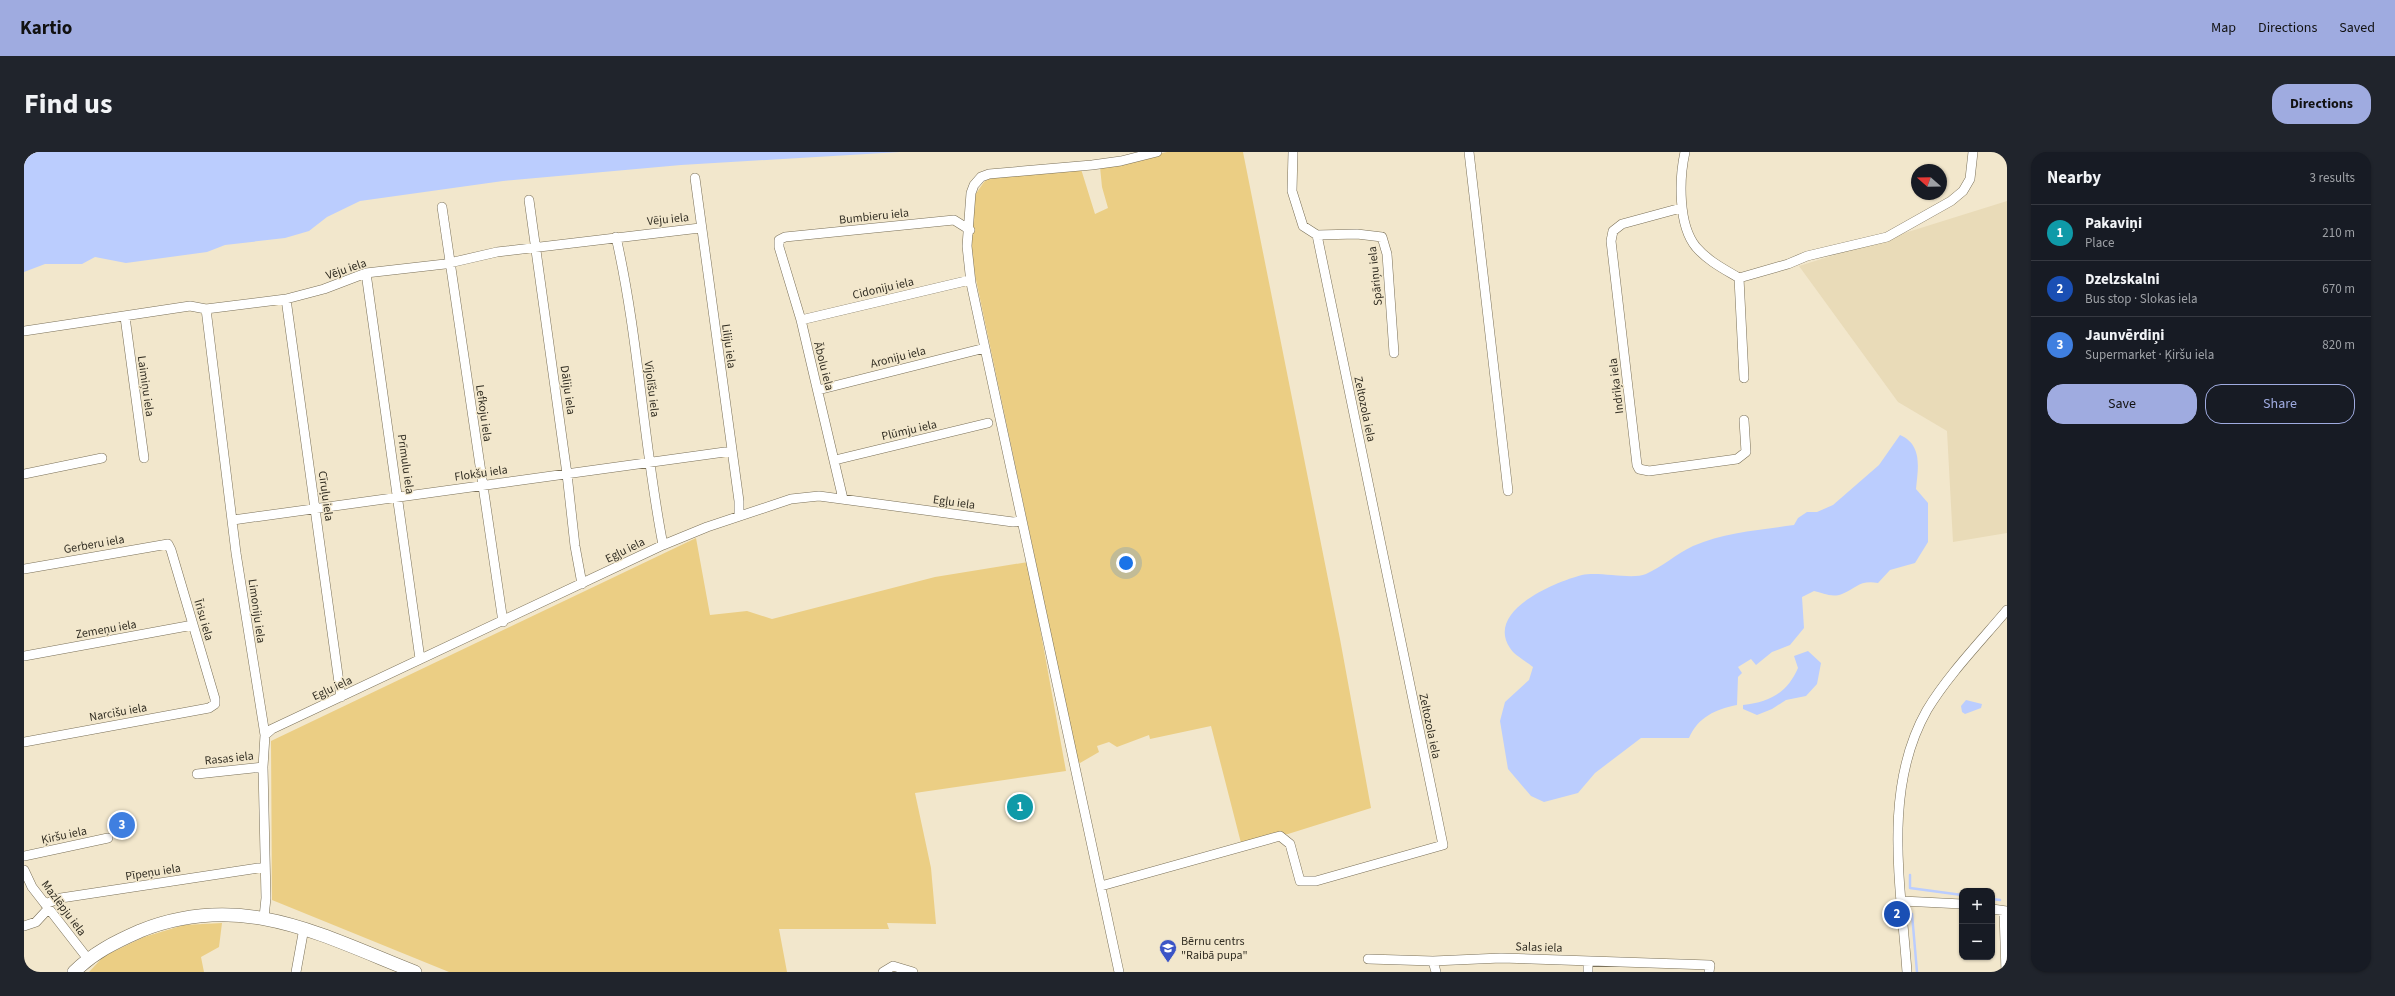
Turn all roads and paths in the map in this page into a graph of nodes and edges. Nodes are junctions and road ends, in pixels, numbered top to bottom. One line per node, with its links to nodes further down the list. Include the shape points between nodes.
1 (1157, 152): 11 (street, via 1121,161 1001,172 981,177 974,185 972,193)
2 (1293, 152): 12 (street, via 1292,191 1303,226)
3 (1469, 152): 39 (street)
4 (1685, 152): 9 (street)
5 (1974, 152): 18 (street, via 1970,180 1963,191 1951,201 1888,237 1807,256)
6 (695, 178): 10 (street, Liliju iela)
7 (529, 200): 15 (street, Dāliju iela)
8 (442, 207): 16 (street, Lefkoju iela)
9 (1681, 208): 18 (street, via 1696,247); 29 (street, Indriķa iela, via 1622,224 1613,231 1612,236 1637,465 1639,469 1649,471 1737,459 1746,452)
10 (700, 228): 13 (street, Vēju iela); 31 (street, Liliju iela)
11 (970, 230): 14 (street, Bumbieru iela, via 954,220 785,237); 19 (street, via 967,260)
12 (1317, 236): 26 (street, Spāriņu iela, via 1382,236 1387,254); 65 (street, Zeltozola iela, via 1443,845 1316,881 1300,881 1290,844 1280,836)
13 (616, 237): 15 (street, Vēju iela); 35 (street, Vijolīšu iela, via 625,275)
14 (780, 240): 23 (street, Ābolu iela, via 779,247)
15 (535, 247): 16 (street, Vēju iela); 37 (street, Dāliju iela)
16 (450, 262): 17 (street, Vēju iela); 38 (street, Lefkoju iela)
17 (366, 273): 20 (street, Vēju iela, via 324,289); 40 (street, Prīmulu iela)
18 (1738, 278): 27 (street)
19 (970, 280): 23 (street, Cidoniju iela); 25 (street)
20 (286, 299): 21 (street, Vēju iela); 42 (street, Cīruļu iela)
21 (206, 309): 22 (street, Vēju iela, via 190,306); 44 (street, Limoniju iela)
22 (125, 317): 24 (street, Vēju iela); 33 (street, Laimiņu iela)
23 (801, 320): 28 (street, Ābolu iela)
24 (24, 331)
25 (985, 348): 28 (street, Aroniju iela); 45 (street)
26 (1394, 353)
27 (1744, 378)
28 (818, 390): 34 (street, Ābolu iela)
29 (1744, 420)
30 (988, 423): 34 (street, Plūmju iela)
31 (732, 451): 35 (street, Flokšu iela); 43 (street, Liliju iela)
32 (102, 458): 36 (street)
33 (144, 458)
34 (834, 460): 41 (street, Ābolu iela)
35 (649, 463): 37 (street, Flokšu iela); 47 (street, Vijolīšu iela)
36 (24, 474)
37 (567, 474): 38 (street, Flokšu iela); 49 (street, Dāliju iela)
38 (482, 485): 40 (street, Flokšu iela); 51 (street, Lefkoju iela)
39 (1508, 491)
40 (398, 496): 42 (street, Flokšu iela); 54 (street, Prīmulu iela)
41 (843, 499): 43 (street, Egļu iela, via 802,496); 45 (street, Egļu iela)
42 (315, 508): 44 (street, Flokšu iela); 55 (street, Cīruļu iela)
43 (739, 516): 47 (street, Egļu iela)
44 (233, 520): 57 (street, Limoniju iela, via 255,683)
45 (1021, 521): 65 (street)
46 (168, 544): 48 (street, Gerberu iela); 52 (street, Īrisu iela)
47 (663, 545): 49 (street, Egļu iela)
48 (24, 569)
49 (582, 584): 51 (street, Egļu iela)
50 (2007, 610): 66 (street, via 1937,694 1912,745 1901,786 1897,824)
51 (503, 622): 54 (street, Egļu iela)
52 (193, 625): 53 (street, Zemeņu iela); 56 (street, Īrisu iela)
53 (24, 656)
54 (420, 659): 55 (street, Egļu iela)
55 (341, 697): 57 (street, Egļu iela, via 272,729)
56 (215, 704): 58 (street, Narcišu iela, via 209,708)
57 (265, 736): 59 (street, Limoniju iela)
58 (24, 742)
59 (263, 767): 60 (street, Rasas iela); 63 (street, Limoniju iela)
60 (197, 774)
61 (108, 838): 62 (street, Ķiršu iela)
62 (24, 856)
63 (265, 866): 68 (street, Pīpeņu iela, via 61,898); 71 (street, Limoniju iela)
64 (24, 870): 68 (street, Mazlēpju iela)
65 (1101, 886): 84 (street)
66 (1902, 901): 67 (street); 87 (street)
67 (1959, 904)
68 (46, 906): 72 (street, via 36,922); 74 (street, Mazlēpju iela)
69 (1995, 909): 70 (street)
70 (2006, 911): 88 (street)
71 (264, 917): 73 (main road); 74 (main road, via 198,914 176,919 114,942)
72 (24, 926)
73 (304, 928): 80 (street); 81 (main road)
74 (88, 959): 79 (main road)
75 (1368, 959): 76 (street, Salas iela)
76 (1433, 961): 77 (street, Salas iela, via 1500,958); 85 (street)
77 (1588, 961): 78 (street, Salas iela); 86 (street)
78 (1710, 969)
79 (74, 972)
80 (296, 972)
81 (415, 972)
82 (883, 972): 83 (street, via 893,966)
83 (913, 972)
84 (1119, 972)
85 (1436, 972)
86 (1588, 972)
87 (1906, 972)
88 (2006, 972)

